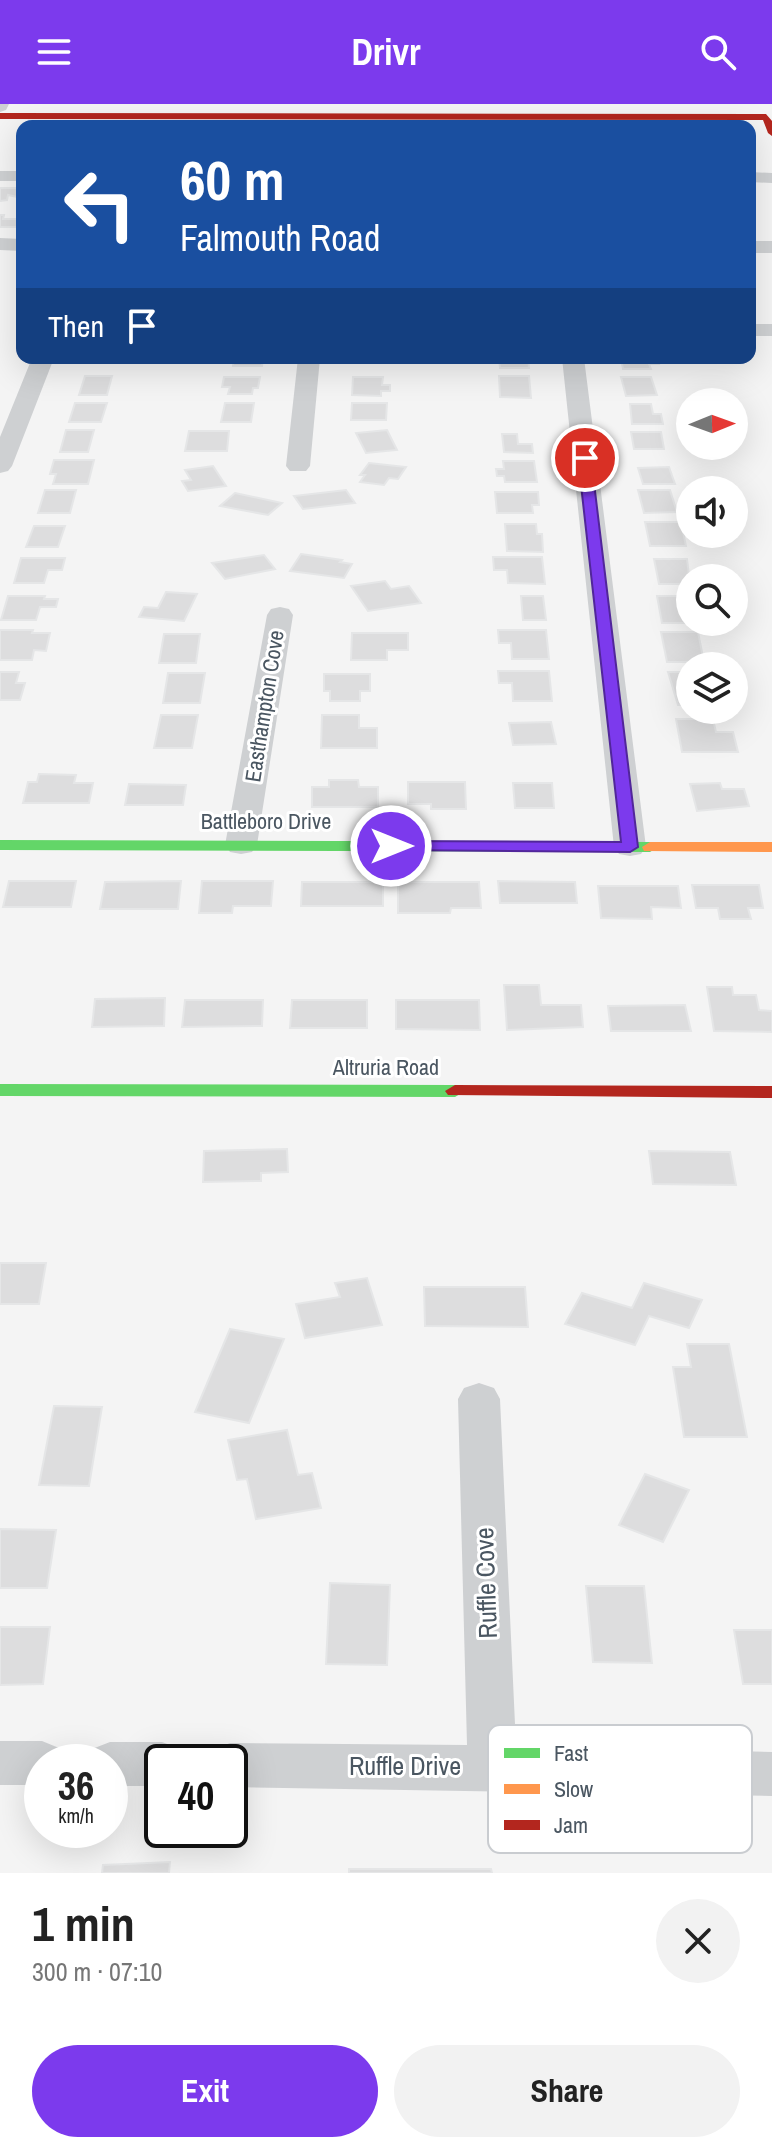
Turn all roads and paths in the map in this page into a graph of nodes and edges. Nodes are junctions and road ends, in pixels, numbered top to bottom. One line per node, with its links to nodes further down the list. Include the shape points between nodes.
1 (0, 116): 2 (street)
2 (342, 120)
3 (41, 364): 6 (street)
4 (308, 364): 7 (street)
5 (574, 364): 11 (street)
6 (0, 466)
7 (298, 466)
8 (280, 615): 10 (street, Easthampton Cove)
9 (0, 845): 10 (street, Battleboro Drive)
10 (241, 845): 11 (street, Battleboro Drive)
11 (630, 847): 12 (street, Battleboro Drive)
12 (772, 847)
13 (0, 1090): 14 (street, Altruria Road)
14 (772, 1092)
15 (479, 1399): 16 (street, Ruffle Cove)
16 (491, 1725)
17 (0, 1763): 18 (street)
18 (24, 1763)
19 (248, 1765): 20 (street, Ruffle Drive)
20 (488, 1767)
21 (752, 1774): 22 (street, Ruffle Drive)
22 (772, 1774)

